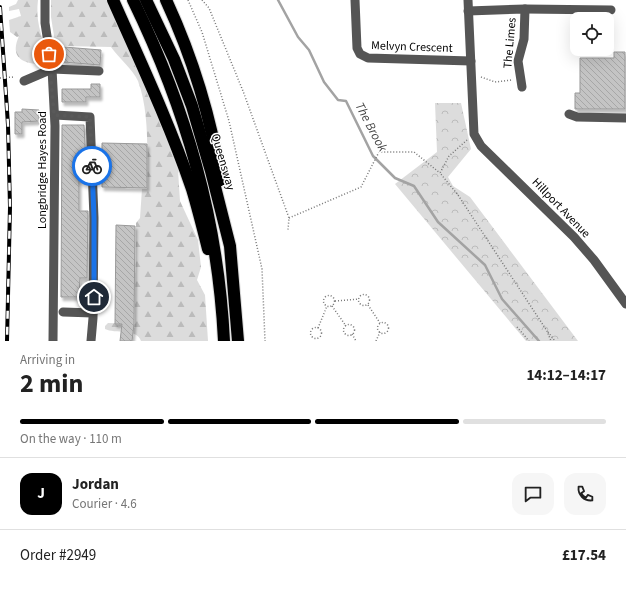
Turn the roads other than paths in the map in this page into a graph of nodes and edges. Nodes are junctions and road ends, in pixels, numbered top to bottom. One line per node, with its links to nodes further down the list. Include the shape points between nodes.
1 (45, 0): 14 (street, Longbridge Hayes Road, via 45,23)
2 (113, 0): 23 (highway, via 183,163 193,191)
3 (133, 0): 23 (highway, via 165,70 189,139 210,219)
4 (146, 0): 21 (highway, Queensway, via 174,59 192,106)
5 (166, 0): 21 (highway, via 199,84 217,155)
6 (355, 0): 13 (street, Melvyn Crescent, via 357,48 363,56)
7 (468, 0): 12 (street)
8 (596, 0): 10 (street)
9 (524, 10): 10 (street); 12 (street, The Limes); 17 (street, The Limes, via 524,39 518,61)
10 (595, 10): 11 (street)
11 (610, 10)
12 (468, 11): 13 (street)
13 (471, 61): 22 (street, Hillport Avenue, via 474,134 481,146 574,237)
14 (52, 69): 15 (street); 16 (street); 19 (street, Longbridge Hayes Road)
15 (99, 71)
16 (24, 81)
17 (521, 83)
18 (569, 114): 20 (street, via 577,118)
19 (54, 115): 25 (street, via 90,117 94,218); 26 (street, Longbridge Hayes Road)
20 (626, 118)
21 (230, 246): 29 (highway, Queensway)
22 (624, 298)
23 (222, 303): 28 (highway)
24 (63, 312): 25 (street)
25 (93, 313): 27 (street)
26 (53, 341)
27 (91, 341)
28 (224, 341)
29 (238, 341)

